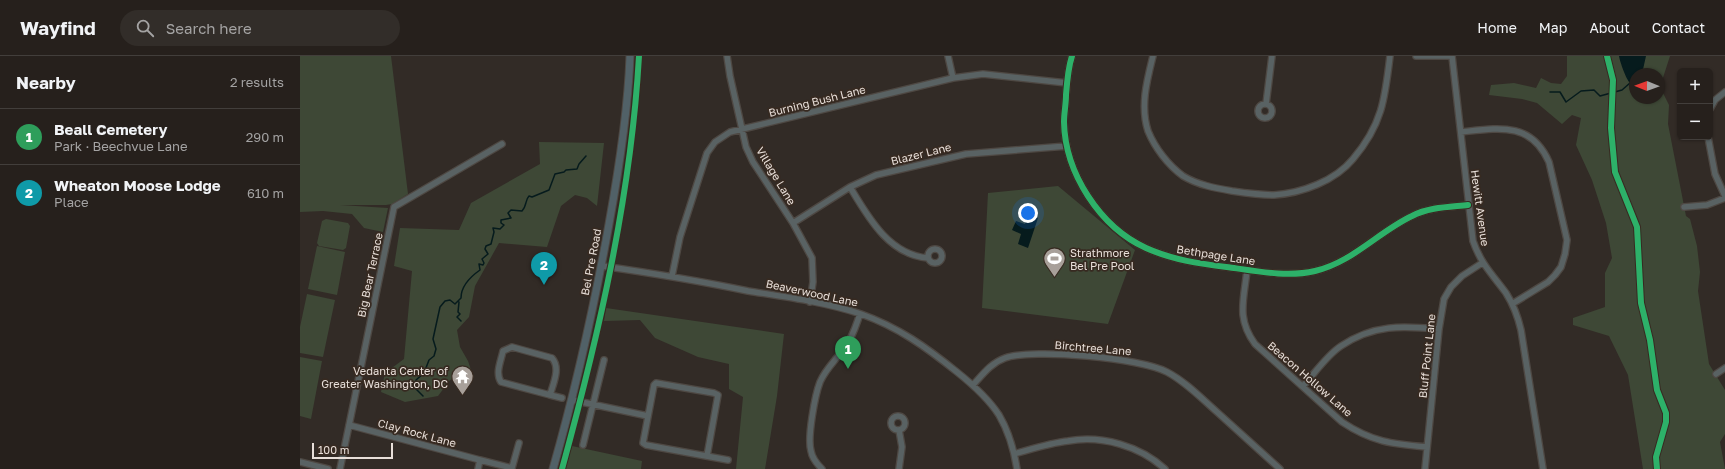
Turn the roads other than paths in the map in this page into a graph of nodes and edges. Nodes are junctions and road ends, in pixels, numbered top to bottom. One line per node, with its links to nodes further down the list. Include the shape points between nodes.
1 (630, 56): 27 (main road, Bel Pre Road, via 619,175)
2 (727, 56): 15 (street, Village Lane)
3 (948, 56): 10 (street)
4 (1072, 56): 11 (street, Bethpage Lane)
5 (1153, 56): 7 (street, via 1144,103 1145,118 1160,153 1171,166 1200,184 1220,189 1274,195 1310,187 1340,171 1352,161 1372,133 1382,111)
6 (1272, 56): 13 (street)
7 (1390, 56)
8 (1416, 56): 9 (street)
9 (1451, 56): 16 (street, Hewitt Avenue)
10 (953, 78): 11 (street, Burning Bush Lane, via 983,74); 15 (street, Burning Bush Lane)
11 (1067, 83): 19 (street, Bethpage Lane, via 1064,123)
12 (1725, 92): 14 (street)
13 (1266, 104)
14 (1713, 104)
15 (742, 129): 24 (street, Village Lane, via 753,162); 29 (street, Burning Bush Lane, via 722,136 707,153 680,236)
16 (1461, 132): 22 (street, Hewitt Avenue); 31 (street, via 1499,128 1518,131 1535,140 1549,162 1566,240 1565,254 1561,267 1548,282)
17 (1709, 140): 21 (street, via 1715,174)
18 (502, 144): 44 (street, Big Bear Terrace, via 394,207)
19 (1067, 146): 20 (street, Blazer Lane, via 966,154 876,175); 28 (street, Bethpage Lane, via 1087,194 1104,217 1125,236 1170,258)
20 (850, 187): 24 (street, Blazer Lane); 25 (street, via 870,221 883,235 906,252)
21 (1725, 197): 23 (street, via 1707,205)
22 (1468, 205): 26 (street, Hewitt Avenue, via 1473,241); 28 (street, Bethpage Lane, via 1430,210 1414,215 1341,261 1314,271 1288,274)
23 (1684, 207)
24 (793, 223): 30 (street, Village Lane, via 812,258 813,282)
25 (928, 258)
26 (1482, 263): 31 (street, Hewitt Avenue); 33 (street, Bluff Point Lane, via 1451,287 1444,299)
27 (602, 266): 29 (street, Beaverwood Lane); 41 (main road, Bel Pre Road)
28 (1247, 270): 38 (street, Beacon Hollow Lane, via 1243,312 1247,332 1255,344)
29 (672, 276): 30 (street, Beaverwood Lane)
30 (810, 302): 32 (street, Beaverwood Lane)
31 (1512, 304): 65 (street, Hewitt Avenue, via 1521,330)
32 (860, 314): 37 (street, Beaverwood Lane, via 904,333 929,349); 59 (street, via 846,347 828,367 820,382 809,442 811,453)
33 (1439, 329): 38 (street, via 1403,326 1369,331 1340,346); 48 (street, Bluff Point Lane)
34 (604, 360): 42 (street)
35 (1725, 368): 36 (street)
36 (1716, 374)
37 (973, 385): 49 (street, Beaverwood Lane, via 999,414); 63 (street, Birchtree Lane, via 995,362 1018,354 1110,358 1142,364 1166,371 1193,390)
38 (1303, 386): 48 (street, Beacon Hollow Lane, via 1342,422 1368,437 1397,445)
39 (550, 395): 39 (street, via 502,382 498,372 503,351 512,347 552,358 557,367); 40 (street)
40 (562, 398)
41 (572, 400): 42 (street); 58 (main road, Bel Pre Road)
42 (593, 405): 43 (street); 47 (street)
43 (648, 416): 50 (street, via 643,443 646,446); 50 (street, via 656,383 718,395)
44 (349, 425): 51 (street, Clay Rock Lane); 56 (street, Big Bear Terrace)
45 (899, 430): 60 (street, via 902,447)
46 (519, 443): 54 (street, Clay Rock Lane)
47 (583, 445)
48 (1427, 447): 64 (street, Bluff Point Lane)
49 (1014, 454): 61 (street, Beaverwood Lane); 62 (street, via 1067,441 1102,441 1134,450)
50 (707, 456): 52 (street)
51 (480, 460): 54 (street, Clay Rock Lane); 57 (street)
52 (728, 460)
53 (300, 462): 55 (street)
54 (511, 468)
55 (328, 469)
56 (340, 469)
57 (478, 469)
58 (553, 469)
59 (822, 469)
60 (899, 469)
61 (1017, 469)
62 (1165, 469)
63 (1280, 469)
64 (1425, 469)
65 (1542, 469)

